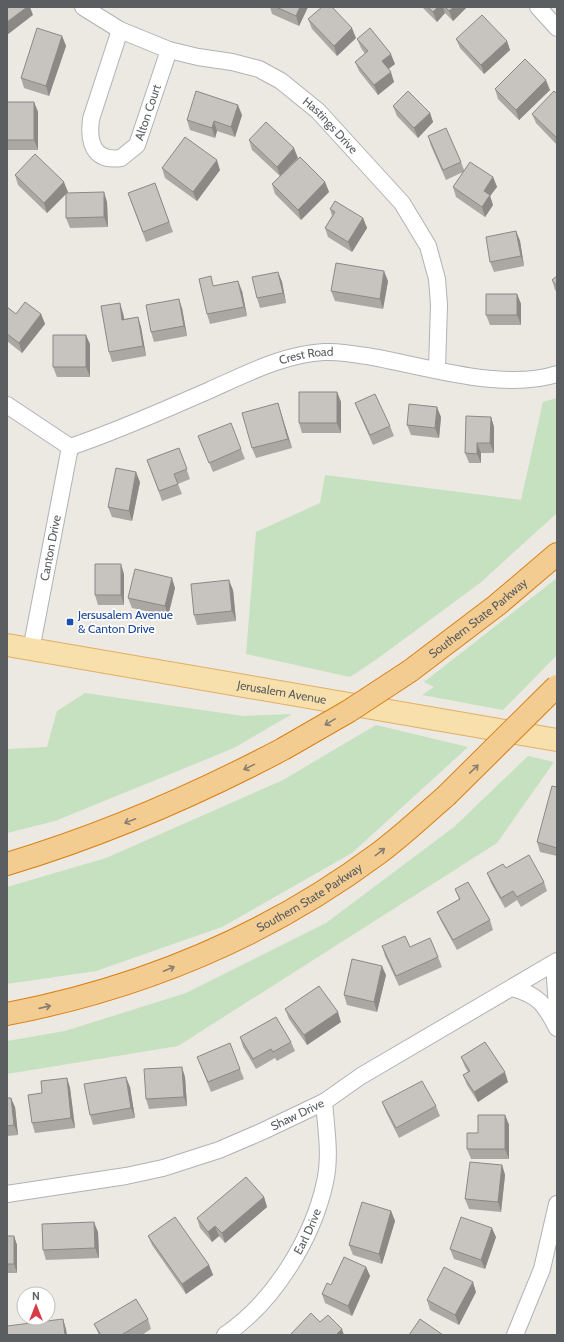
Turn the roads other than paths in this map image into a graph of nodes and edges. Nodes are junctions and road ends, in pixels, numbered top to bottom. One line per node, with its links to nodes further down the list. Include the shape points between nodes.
1 (83, 7): 4 (street, Hastings Drive)
2 (538, 7): 3 (street)
3 (557, 28)
4 (120, 30): 5 (street, Hastings Drive); 5 (street, Alton Court, via 91,119 93,147 98,154 106,158 121,158 137,145)
5 (169, 50): 6 (street, Hastings Drive, via 259,69 282,80 318,111 402,203 428,246 437,279 440,305)
6 (437, 370): 7 (street, Crest Road, via 491,380 533,380); 9 (street, Crest Road, via 350,353 324,352 298,356 265,366 113,433)
7 (557, 374)
8 (7, 405): 9 (street)
9 (70, 447): 12 (street, Canton Drive)
10 (557, 554): 15 (highway, Southern State Parkway, one-way to 15, bridge, via 497,605 410,671 349,711 283,749 186,798 79,841)
11 (7, 645): 12 (main road, Jerusalem Avenue)
12 (32, 650): 14 (main road, Jerusalem Avenue)
13 (557, 686): 19 (highway, Southern State Parkway, one-way to 13, bridge, via 79,998 161,972 275,920 316,896 380,852 446,796)
14 (557, 740)
15 (7, 864)
16 (556, 962): 17 (street, Shaw Drive); 18 (street)
17 (512, 988): 20 (street, via 524,991 542,1002); 21 (street, Shaw Drive, via 361,1076)
18 (557, 1007)
19 (7, 1014)
20 (557, 1028)
21 (324, 1102): 22 (street, Shaw Drive, via 240,1141 163,1168); 24 (street, Earl Drive, via 328,1152 325,1181 310,1231 282,1278 261,1304)
22 (7, 1194)
23 (557, 1204): 25 (street, via 542,1269)
24 (225, 1335)
25 (515, 1335)

